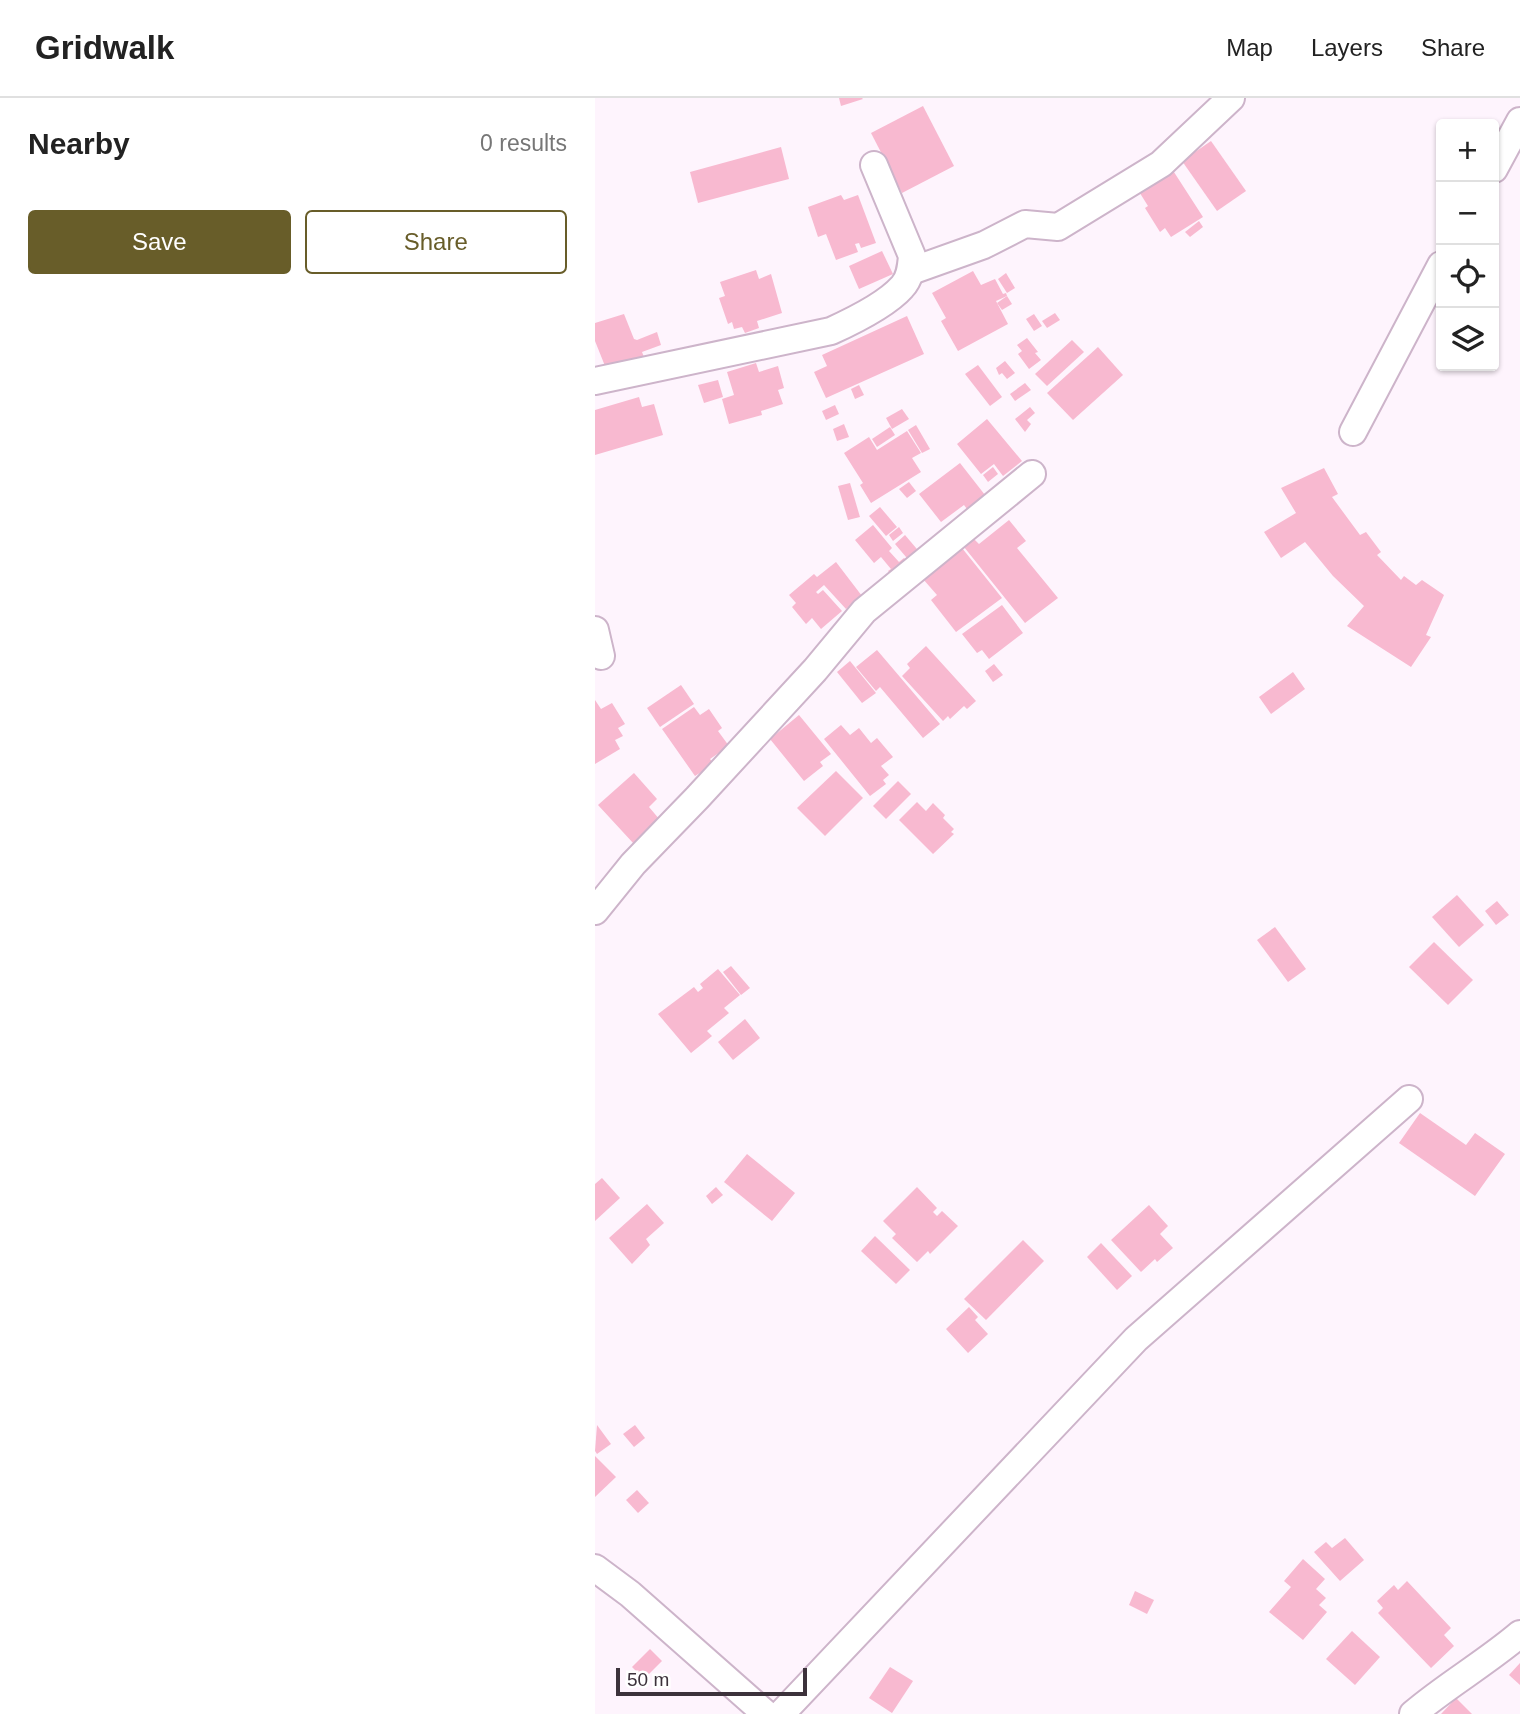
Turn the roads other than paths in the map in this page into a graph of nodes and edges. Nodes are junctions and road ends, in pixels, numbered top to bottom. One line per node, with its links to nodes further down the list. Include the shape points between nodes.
1 (1231, 98): 5 (street, via 1161,164 1058,228 1025,225 984,246)
2 (1520, 121): 3 (street)
3 (1499, 160)
4 (874, 165): 5 (street, via 912,256)
5 (911, 271): 7 (street, via 903,287 861,317 831,331)
6 (1436, 274): 8 (street)
7 (595, 381)
8 (1353, 432)
9 (1032, 474): 12 (street, via 864,611)
10 (595, 630): 11 (street)
11 (601, 656)
12 (595, 911)
13 (1409, 1099): 17 (street, via 1136,1339)
14 (595, 1569): 16 (street)
15 (1520, 1634): 18 (street)
16 (767, 1714)
17 (781, 1714)
18 (1413, 1714)

